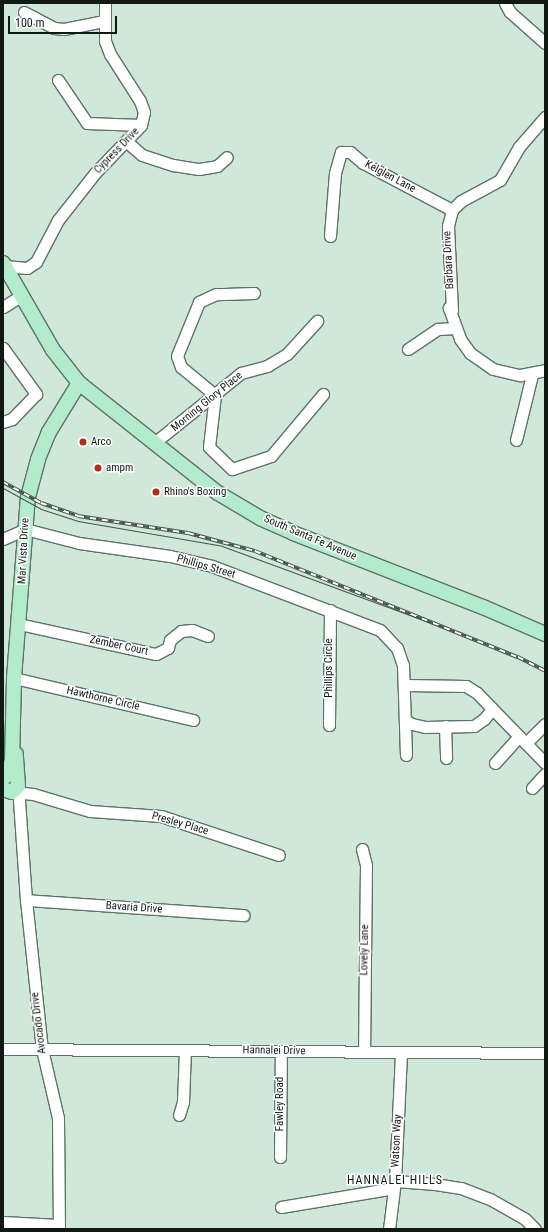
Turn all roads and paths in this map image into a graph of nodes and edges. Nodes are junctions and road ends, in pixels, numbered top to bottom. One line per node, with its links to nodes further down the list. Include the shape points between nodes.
1 (105, 3): 4 (street, Cypress Drive)
2 (505, 3): 5 (street, via 510,12)
3 (24, 12): 4 (street, via 54,28 64,29)
4 (104, 21): 8 (street, Cypress Drive, via 105,41 110,54 142,106 144,112)
5 (545, 43)
6 (58, 80): 8 (street, via 87,123)
7 (545, 117): 11 (street, via 519,147 500,180 461,201)
8 (141, 125): 9 (street, Cypress Drive)
9 (127, 142): 10 (street, via 142,155 173,165 199,169 217,166); 13 (street, Cypress Drive, via 95,173 55,225 41,254 30,267)
10 (227, 157)
11 (452, 210): 12 (street, Kelglen Lane, via 362,163 350,152 341,152 335,174); 18 (street, Barbara Drive, via 448,226 452,310 449,308)
12 (330, 236)
13 (4, 265): 15 (main road, South Santa Fe Avenue)
14 (254, 293): 25 (street, via 216,294 199,302 177,356 181,368)
15 (22, 295): 16 (street); 23 (main road, South Santa Fe Avenue, via 53,350)
16 (3, 307)
17 (317, 321): 25 (street, Morning Glory Place, via 287,354 267,366 241,372)
18 (456, 328): 20 (street, via 438,329); 22 (street, Barbara Drive, via 470,353 484,365 520,375)
19 (3, 348): 26 (street, via 36,394 12,419)
20 (408, 349)
21 (545, 370): 22 (street, Barbara Drive)
22 (532, 375): 27 (street)
23 (80, 383): 28 (main road, South Santa Fe Avenue); 29 (main road, Mar Vista Drive, via 49,432 38,459 28,497)
24 (323, 394): 25 (street, via 271,456 232,469 209,447)
25 (215, 395): 28 (street, Morning Glory Place)
26 (3, 422)
27 (516, 440)
28 (154, 444): 33 (main road, South Santa Fe Avenue, via 218,493 260,518)
29 (25, 529): 30 (street); 31 (street, Phillips Street, via 79,542 170,556 212,566); 32 (main road, Mar Vista Drive)
30 (3, 538)
31 (330, 610): 36 (street, Phillips Street, via 380,630 397,648); 41 (street, Phillips Circle)
32 (19, 624): 34 (street, Zember Court, via 156,654 164,652 170,640 181,631 192,630); 35 (main road, Mar Vista Drive)
33 (545, 634)
34 (208, 636)
35 (14, 678): 38 (street, Hawthorne Circle); 49 (main road, Mar Vista Drive)
36 (406, 685): 37 (street, via 466,686 477,693); 39 (street)
37 (492, 709): 42 (street, via 474,726); 43 (street)
38 (193, 720)
39 (405, 720): 42 (street, via 425,727); 44 (street)
40 (545, 724): 43 (street)
41 (329, 725)
42 (445, 726): 45 (street)
43 (523, 740): 46 (street); 47 (street)
44 (406, 755)
45 (446, 758)
46 (545, 762)
47 (494, 764)
48 (545, 774): 50 (street)
49 (10, 787): 52 (street, Presley Place, via 90,810 160,816); 53 (street, Avocado Drive, via 19,815)
50 (532, 788)
51 (362, 849): 59 (street, Lovely Lane, via 366,865)
52 (279, 855)
53 (26, 900): 54 (street, Bavaria Drive); 56 (street, Avocado Drive)
54 (243, 915)
55 (3, 1049): 56 (street, Hannalei Drive)
56 (42, 1049): 57 (street, Hannalei Drive); 67 (street, Avocado Drive, via 58,1118)
57 (185, 1050): 58 (street, Hannalei Drive); 62 (street, via 183,1102)
58 (281, 1051): 59 (street, Hannalei Drive); 63 (street, Fawley Road)
59 (364, 1052): 60 (street, Hannalei Drive)
60 (402, 1052): 61 (street, Hannalei Drive); 64 (street, Watson Way)
61 (545, 1053)
62 (179, 1115)
63 (280, 1157)
64 (395, 1181): 65 (street, via 388,1189); 68 (street, Watson Way); 69 (street, via 461,1188 508,1208)
65 (281, 1207)
66 (3, 1222): 67 (street)
67 (59, 1227)
68 (389, 1229)
69 (535, 1229)

